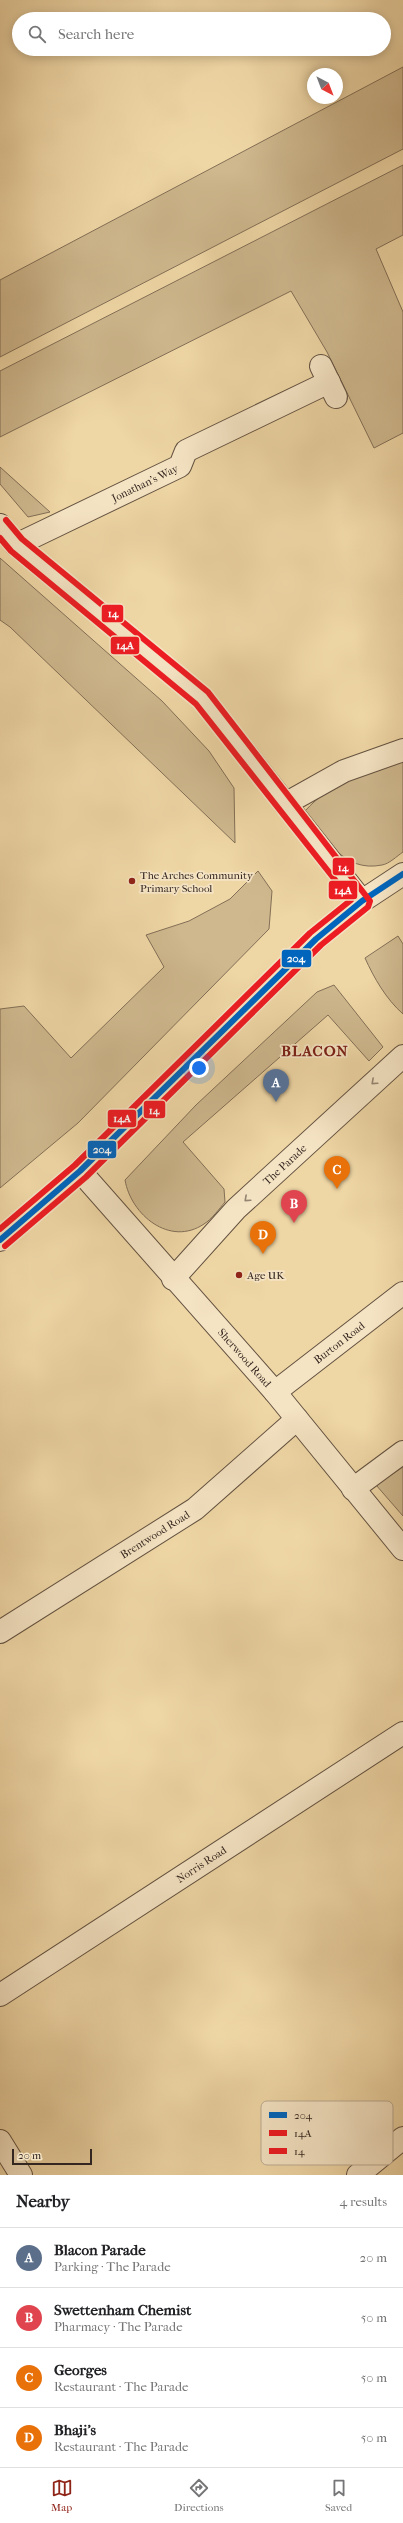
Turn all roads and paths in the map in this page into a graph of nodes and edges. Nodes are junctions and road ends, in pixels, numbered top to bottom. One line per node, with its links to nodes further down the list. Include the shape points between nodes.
1 (328, 382): 3 (street, Jonathan's Way, via 186,451 180,466)
2 (0, 525): 3 (street)
3 (16, 545): 5 (street, via 202,698)
4 (403, 750): 5 (street, via 344,771)
5 (285, 804): 7 (street)
6 (403, 874): 7 (street)
7 (362, 901): 9 (street, via 316,939)
8 (403, 1056): 11 (street, The Parade, one-way to 11, via 236,1209)
9 (80, 1171): 10 (street); 11 (street, Sherwood Road)
10 (0, 1240)
11 (173, 1279): 13 (street, Sherwood Road)
12 (403, 1294): 13 (street, Burton Road)
13 (275, 1392): 14 (street, Sherwood Road)
14 (297, 1419): 16 (street, Sherwood Road); 18 (street, Brentwood Road, via 195,1509)
15 (403, 1452): 16 (street)
16 (354, 1489): 17 (street, Sherwood Road)
17 (403, 1549)
18 (0, 1632)
19 (403, 1732): 20 (street, Norris Road)
20 (0, 1995)
21 (403, 2138): 23 (street)
22 (0, 2141): 25 (street)
23 (393, 2146)
24 (370, 2165): 26 (street)
25 (21, 2175)
26 (358, 2175)

